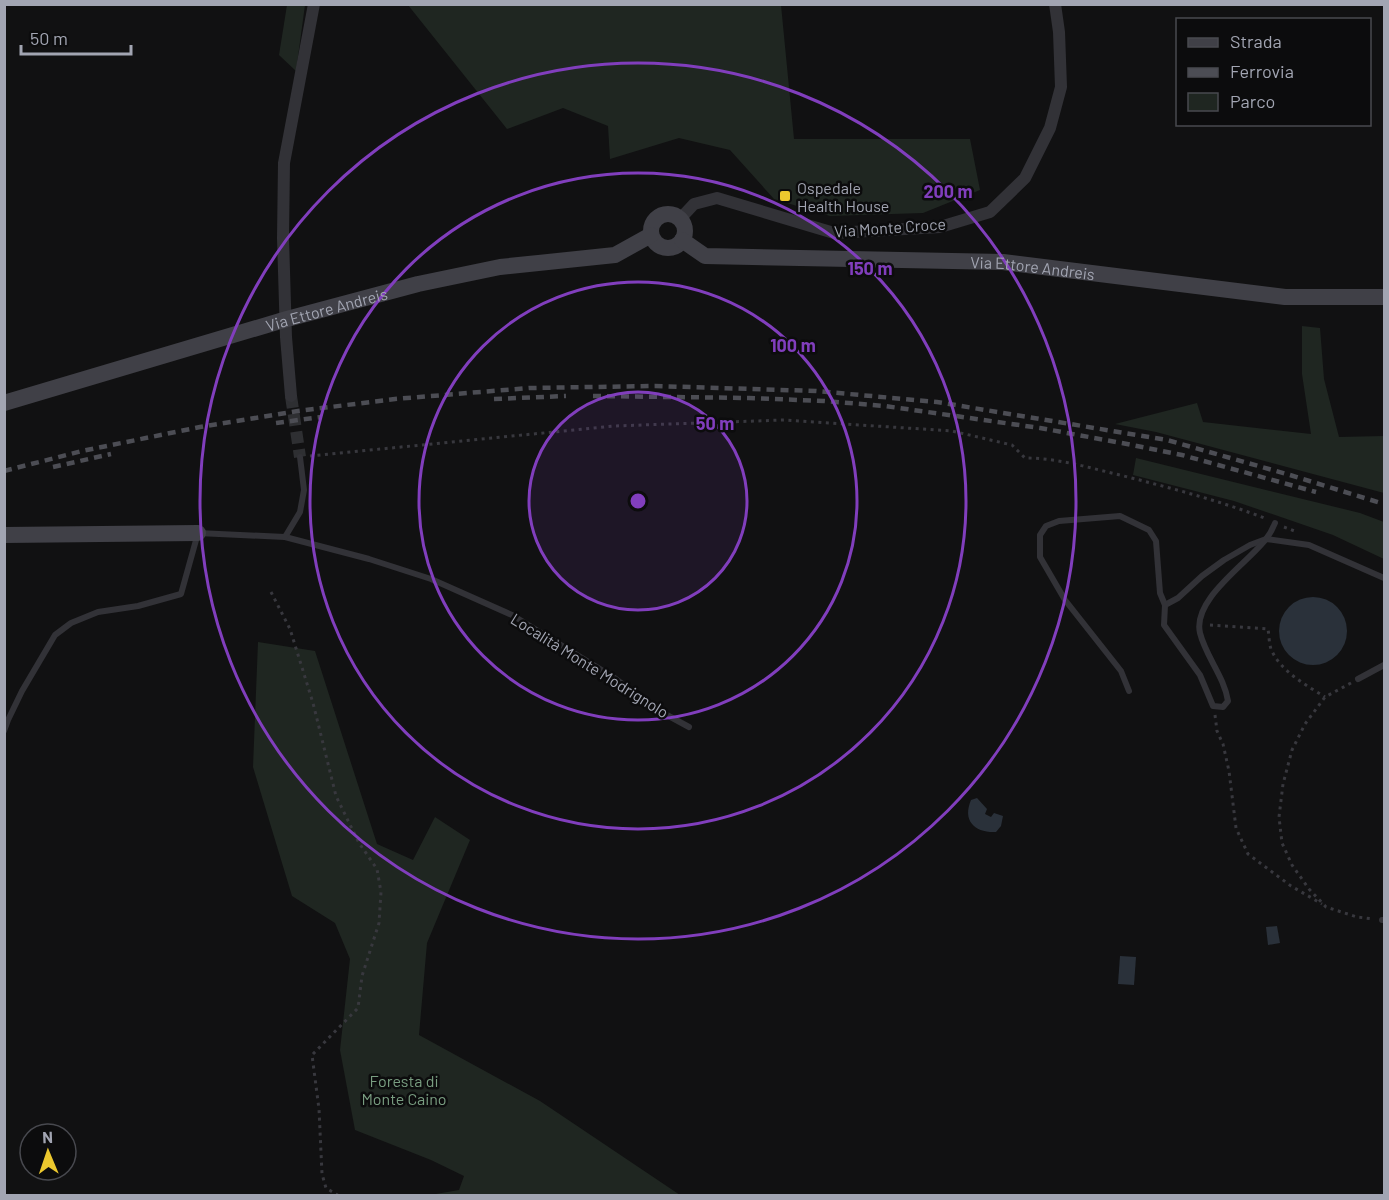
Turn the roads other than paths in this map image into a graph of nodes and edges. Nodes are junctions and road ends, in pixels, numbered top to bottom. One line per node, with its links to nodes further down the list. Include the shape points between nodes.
1 (314, 4): 7 (street, via 284,163)
2 (1055, 4): 3 (street, Via Monte Croce, via 1061,87 1050,128 1025,178 990,212 940,227 834,233 717,198 694,204)
3 (680, 219): 4 (street, via 669,214 657,218); 5 (street, via 685,233)
4 (651, 235): 5 (street, via 665,248); 7 (street, Via Ettore Andreis, via 615,255 500,267)
5 (682, 240): 6 (street, Via Ettore Andreis, via 705,256 1003,262 1285,297)
6 (1384, 297)
7 (287, 319): 8 (street); 9 (street, Via Ettore Andreis)
8 (291, 396)
9 (4, 403)
10 (300, 457): 14 (lane, via 304,490 300,512)
11 (1275, 523): 15 (lane)
12 (198, 533): 13 (street); 14 (lane, Località Monte Modrignolo); 22 (lane, via 181,594 98,612 71,622 55,635)
13 (4, 535)
14 (285, 537): 21 (lane, Località Monte Modrignolo, via 431,579 512,615 614,677 654,708)
15 (1266, 539): 16 (lane, via 1309,545); 17 (lane, via 1224,560); 17 (lane, via 1238,566 1200,616 1200,635 1226,690 1228,701 1223,707 1213,706 1200,675 1164,625)
16 (1384, 578)
17 (1166, 605): 20 (lane, via 1160,593 1156,541 1149,530 1120,516 1059,521 1046,526 1040,535 1040,557 1065,600 1121,671)
18 (1384, 665): 19 (lane)
19 (1358, 679)
20 (1129, 691)
21 (689, 726)
22 (4, 731)

